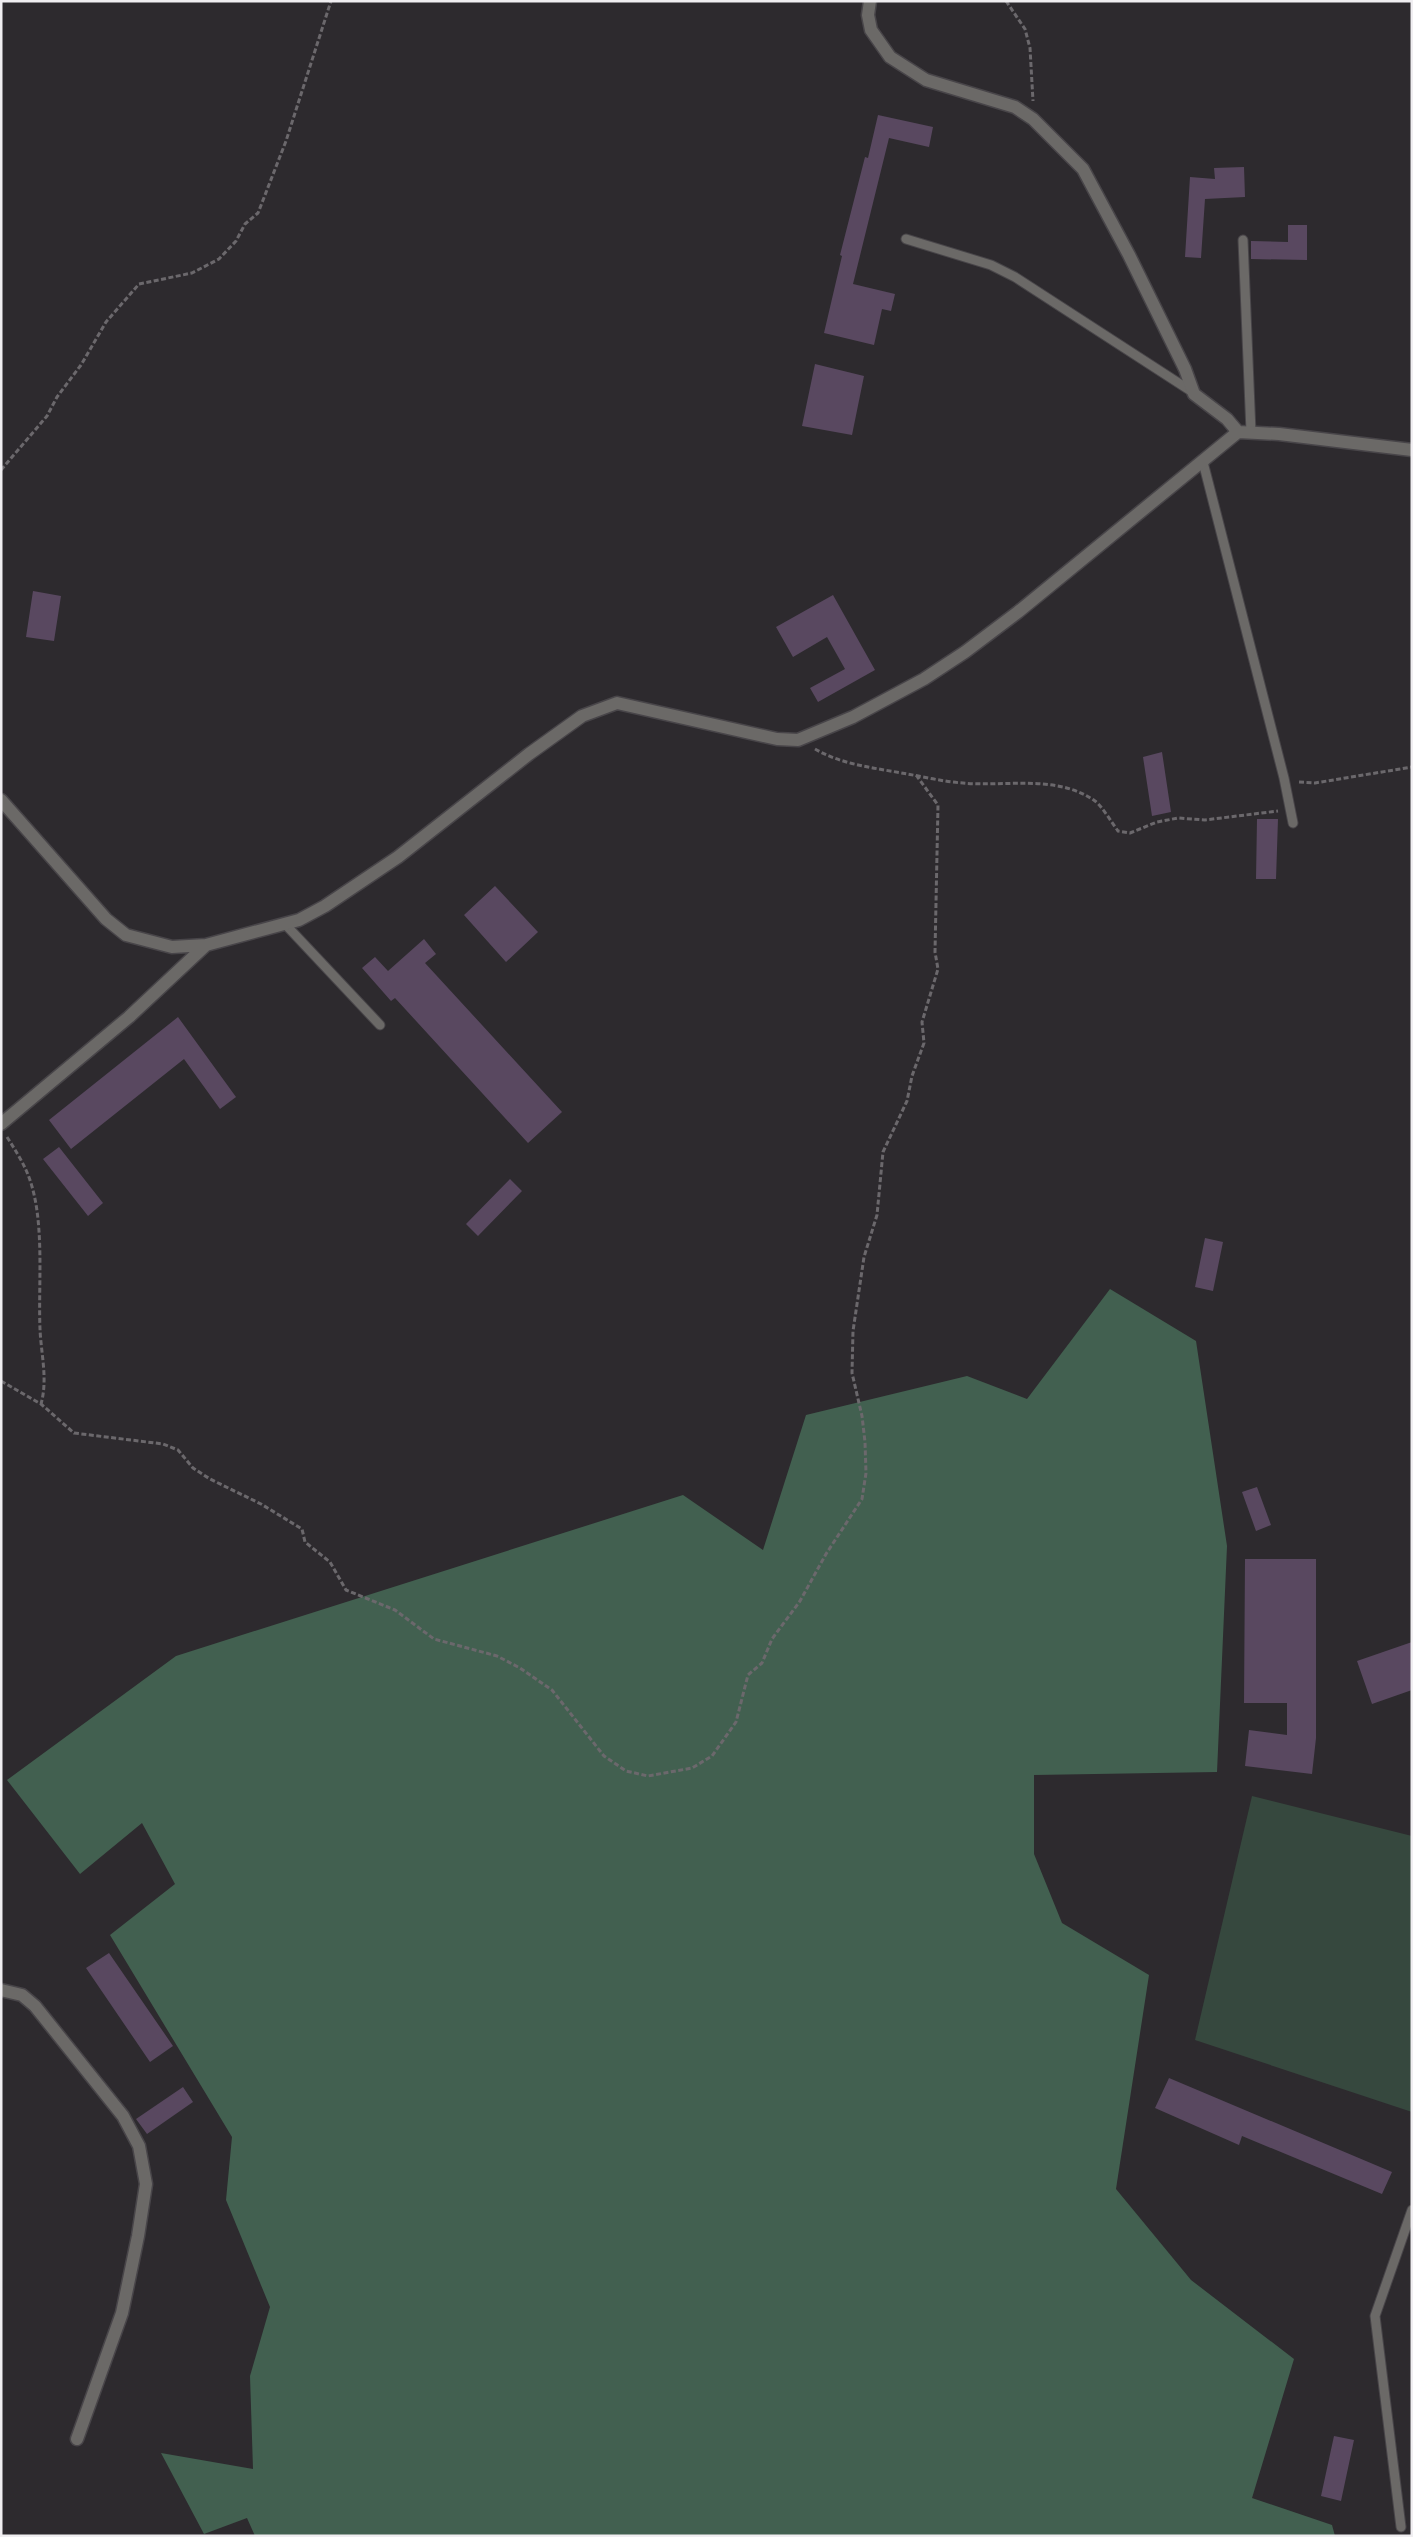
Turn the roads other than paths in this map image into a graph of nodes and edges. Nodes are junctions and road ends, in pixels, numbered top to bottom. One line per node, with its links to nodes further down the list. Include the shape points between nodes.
1 (870, 1): 4 (street, via 870,30 890,57 926,80 1015,108 1033,119 1083,169 1129,255)
2 (906, 239): 4 (lane, via 991,265 1015,277)
3 (1243, 240): 5 (lane)
4 (1194, 394): 5 (street)
5 (1244, 432): 6 (street); 7 (street)
6 (1412, 450)
7 (1203, 462): 9 (lane); 10 (street, via 965,652 853,718 798,740 777,739 617,703 602,707 582,716 529,754 398,858 325,906)
8 (1, 800): 11 (street, via 106,920 126,936 172,947)
9 (1293, 823)
10 (285, 924): 11 (street); 12 (lane)
11 (206, 945): 13 (street, via 129,1017)
12 (380, 1026)
13 (1, 1124)
14 (1, 1990): 16 (street, via 22,1995 35,2006 123,2116 144,2163 146,2184 122,2313)
15 (1412, 2210): 17 (lane, via 1375,2316)
16 (77, 2439)
17 (1401, 2527)

